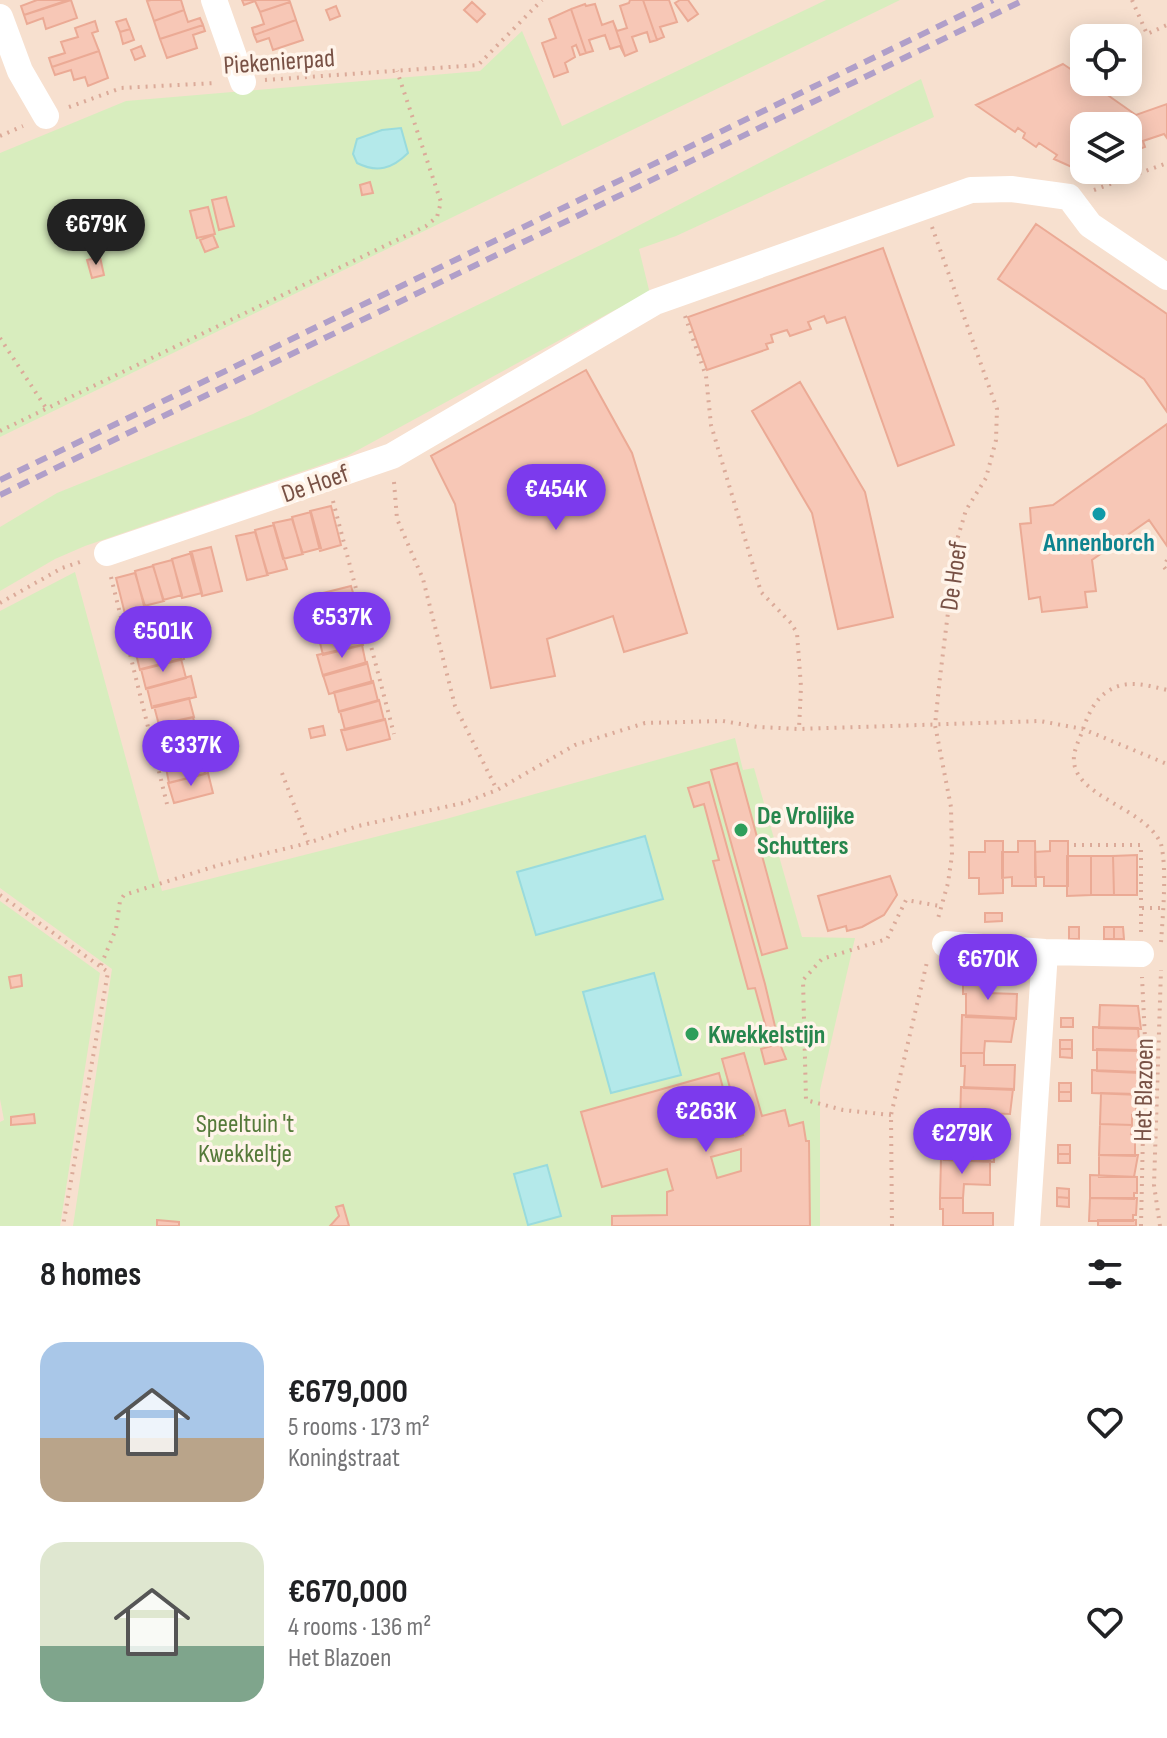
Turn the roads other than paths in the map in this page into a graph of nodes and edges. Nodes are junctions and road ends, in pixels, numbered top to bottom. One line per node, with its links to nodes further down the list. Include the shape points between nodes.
1 (214, 0): 3 (street)
2 (0, 17): 4 (street, via 20,71)
3 (243, 82)
4 (46, 116)
5 (1167, 277): 6 (street, De Hoef, via 1090,225 1069,197 971,190 655,302 392,456)
6 (107, 553)
7 (936, 944): 9 (street)
8 (1151, 950): 9 (street)
9 (1045, 952): 10 (street)
10 (1027, 1226)

